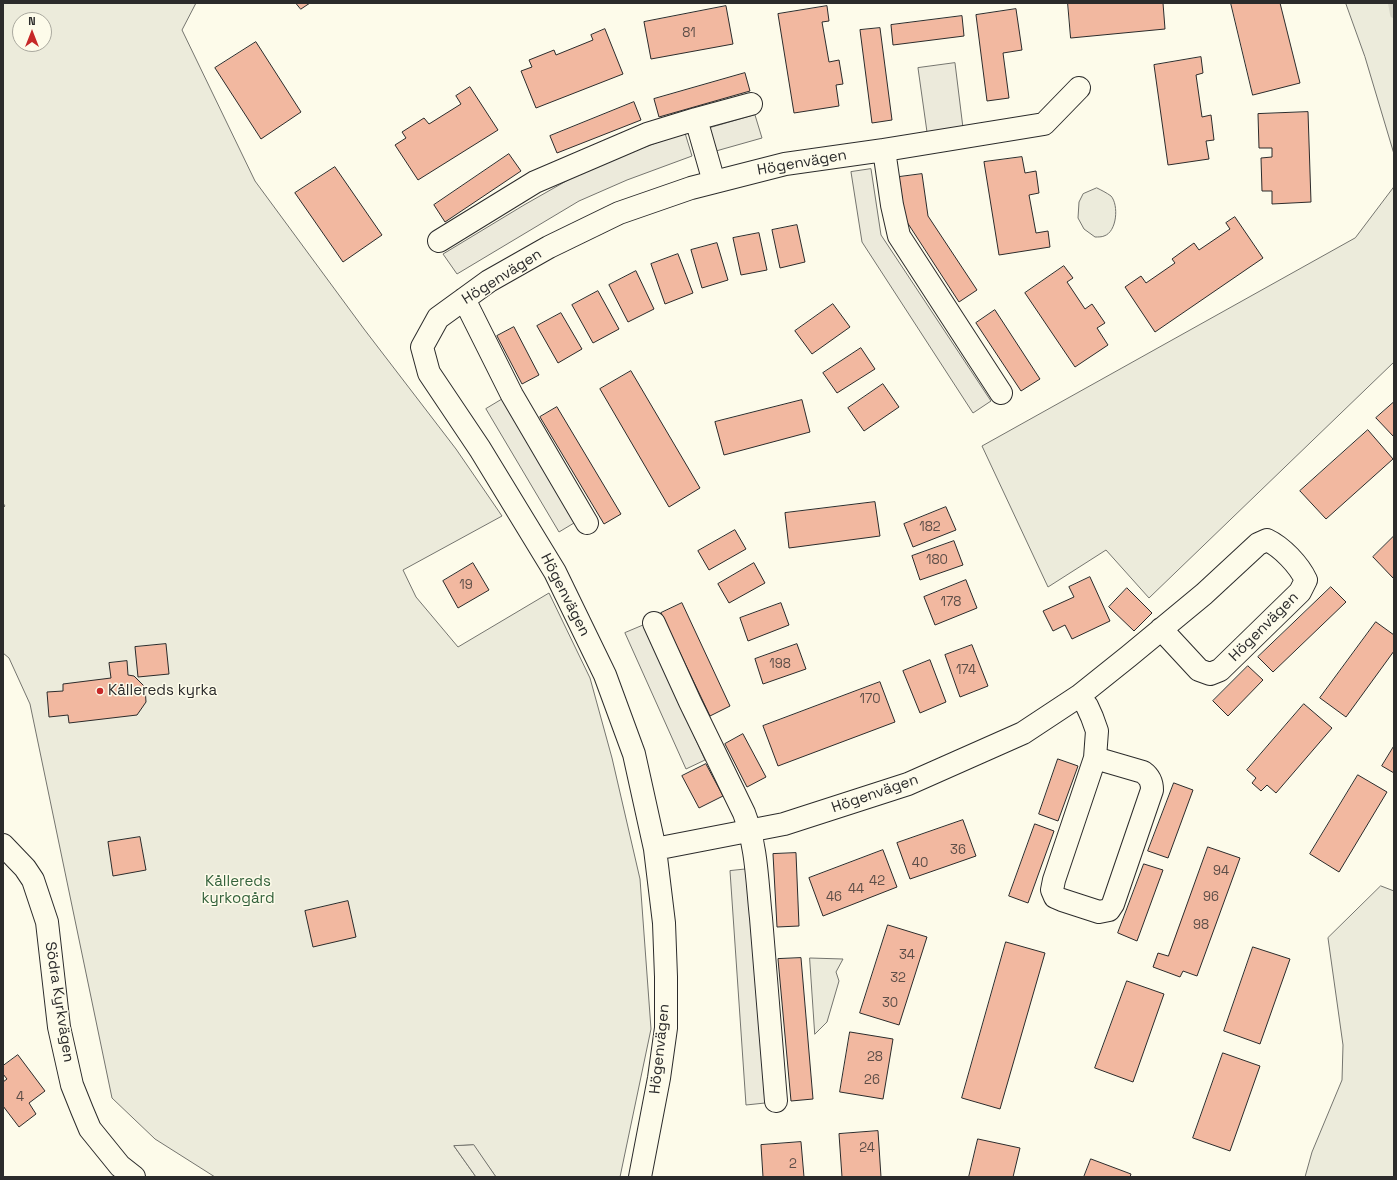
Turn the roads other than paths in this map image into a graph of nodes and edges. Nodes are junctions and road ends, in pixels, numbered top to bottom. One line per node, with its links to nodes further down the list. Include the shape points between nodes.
1 (1079, 88): 4 (street, Högenvägen, via 1044,124)
2 (751, 104): 3 (street)
3 (696, 119): 5 (street); 6 (street, via 646,134 535,182)
4 (884, 150): 5 (street, Högenvägen, via 785,164); 8 (street, via 899,236)
5 (714, 182): 7 (street, Högenvägen, via 619,213 549,247 489,281)
6 (440, 241)
7 (464, 299): 9 (street, via 512,395); 16 (street, Högenvägen, via 438,318 422,347 429,373 480,449 555,572 605,675 634,754)
8 (1002, 393)
9 (587, 523)
10 (654, 623): 14 (street)
11 (1161, 629): 11 (street, Högenvägen, via 1204,594 1258,544 1267,540 1277,545 1303,573 1306,580 1300,592 1234,658 1220,670 1210,674 1199,670); 12 (street, Högenvägen)
12 (1079, 696): 13 (street, via 1087,706 1097,731); 14 (street, Högenvägen, via 1023,733 908,784 784,824)
13 (1095, 758): 13 (street, via 1052,890 1055,897 1099,912 1109,910 1113,904 1152,790 1152,782 1143,772)
14 (751, 831): 16 (street, Högenvägen); 17 (street)
15 (3, 845): 18 (street, Södra Kyrkvägen, via 33,880 47,922 59,1027 72,1085 90,1129 120,1166)
16 (655, 849): 19 (street, Högenvägen, via 664,923 666,1028)
17 (776, 1101)
18 (134, 1177)
19 (640, 1177)

